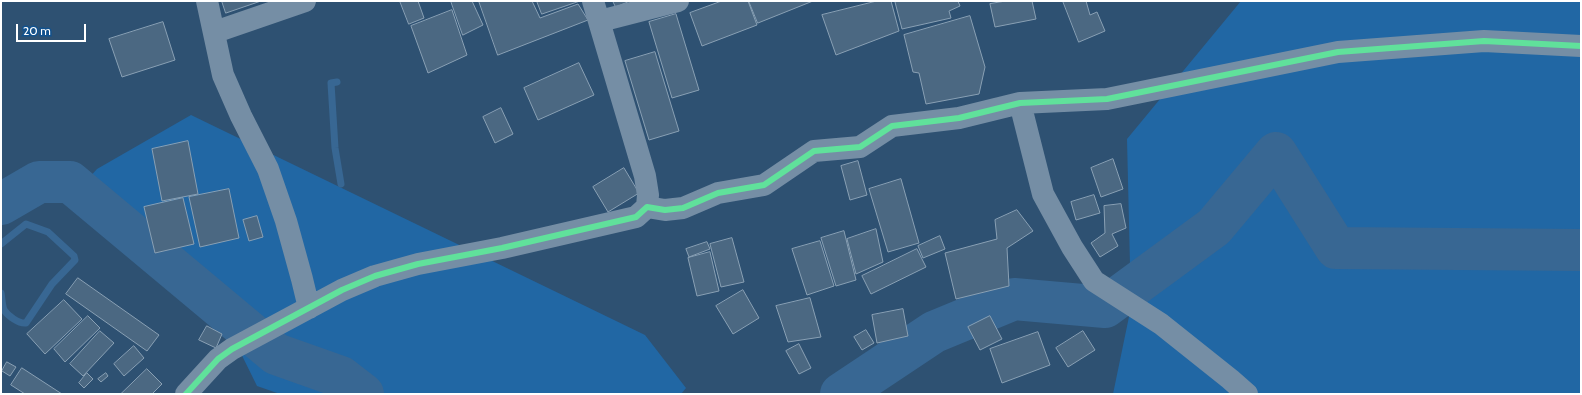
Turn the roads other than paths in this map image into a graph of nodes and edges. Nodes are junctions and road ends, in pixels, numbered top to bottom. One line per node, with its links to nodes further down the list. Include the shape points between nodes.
1 (207, 1): 5 (street)
2 (305, 1): 5 (street)
3 (678, 1): 4 (street)
4 (596, 11): 8 (street, via 645,176)
5 (215, 32): 9 (street, via 223,74 268,169 286,221)
6 (1581, 46): 7 (street, via 1484,41 1338,52 1106,99)
7 (1020, 103): 8 (street, via 959,118 892,126 860,147 814,151 764,185 718,193 683,208 665,210); 11 (street, via 1043,194 1072,247 1094,280 1161,324)
8 (647, 207): 9 (street, via 636,217 502,248 418,264 375,276)
9 (309, 308): 10 (street, via 232,349 218,359)
10 (186, 394)
11 (1246, 394)

